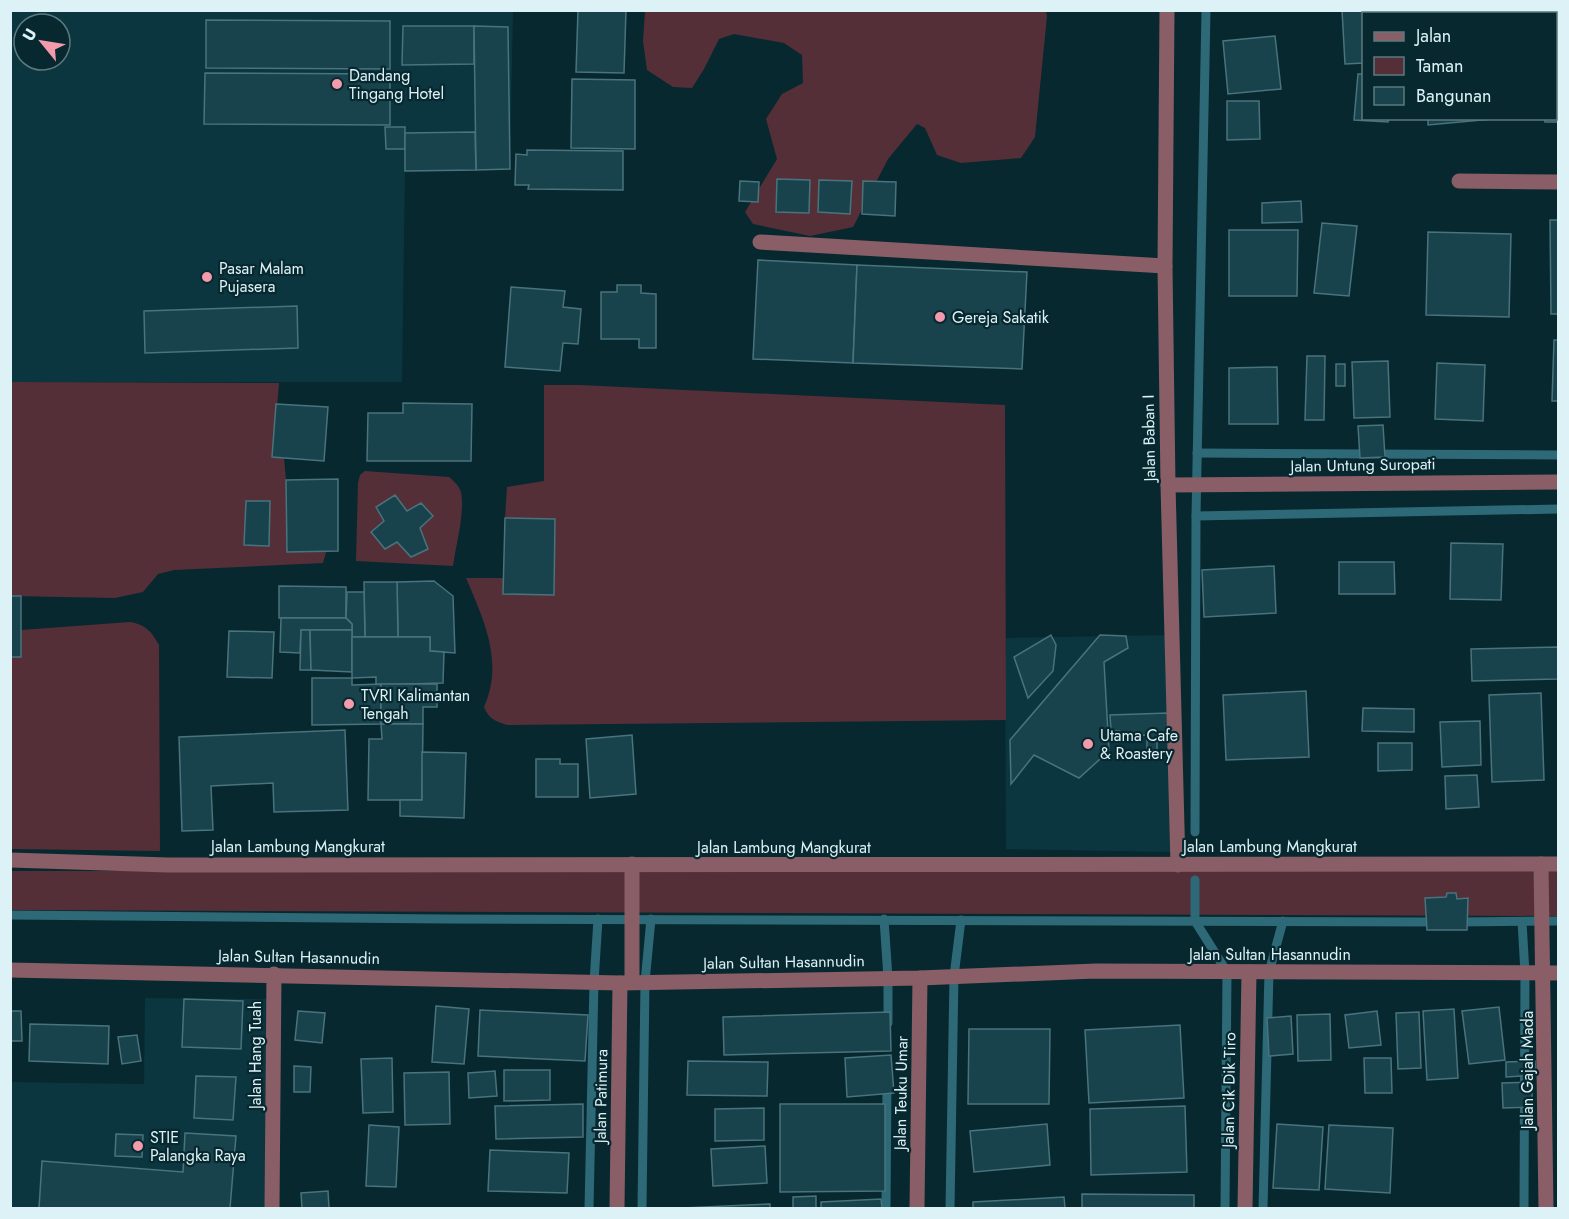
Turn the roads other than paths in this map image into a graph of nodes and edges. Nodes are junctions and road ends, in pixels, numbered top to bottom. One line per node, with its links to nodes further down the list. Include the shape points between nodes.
1 (1167, 10): 5 (street, Jalan Baban I)
2 (1460, 181): 3 (street)
3 (1558, 182)
4 (760, 242): 5 (street)
5 (1166, 266): 7 (street, Jalan Baban I)
6 (1558, 482): 7 (street, Jalan Untung Suropati)
7 (1168, 485): 12 (street, Jalan Baban I)
8 (10, 860): 9 (street, Jalan Lambung Mangkurat, via 168,865)
9 (632, 864): 12 (street, Jalan Lambung Mangkurat); 18 (street, Jalan Patimura, via 633,931)
10 (1541, 864): 11 (street, Jalan Lambung Mangkurat); 12 (street, Jalan Lambung Mangkurat); 15 (street, Jalan Gajah Mada, via 1543,930)
11 (1558, 864)
12 (1178, 865)
13 (10, 970): 16 (street, Jalan Sultan Hasannudin)
14 (1249, 972): 15 (street, Jalan Sultan Hasannudin); 17 (street, Jalan Sultan Hasannudin, via 1096,971); 22 (street, Jalan Cik Dik Tiro)
15 (1551, 973): 23 (street, Jalan Gajah Mada)
16 (274, 974): 18 (street, Jalan Sultan Hasannudin); 19 (street, Jalan Hang Tuah)
17 (920, 978): 18 (street, Jalan Sultan Hasannudin); 21 (street, Jalan Teuku Umar)
18 (626, 982): 20 (street, Jalan Patimura)
19 (272, 1209)
20 (617, 1209)
21 (917, 1209)
22 (1245, 1209)
23 (1546, 1209)

